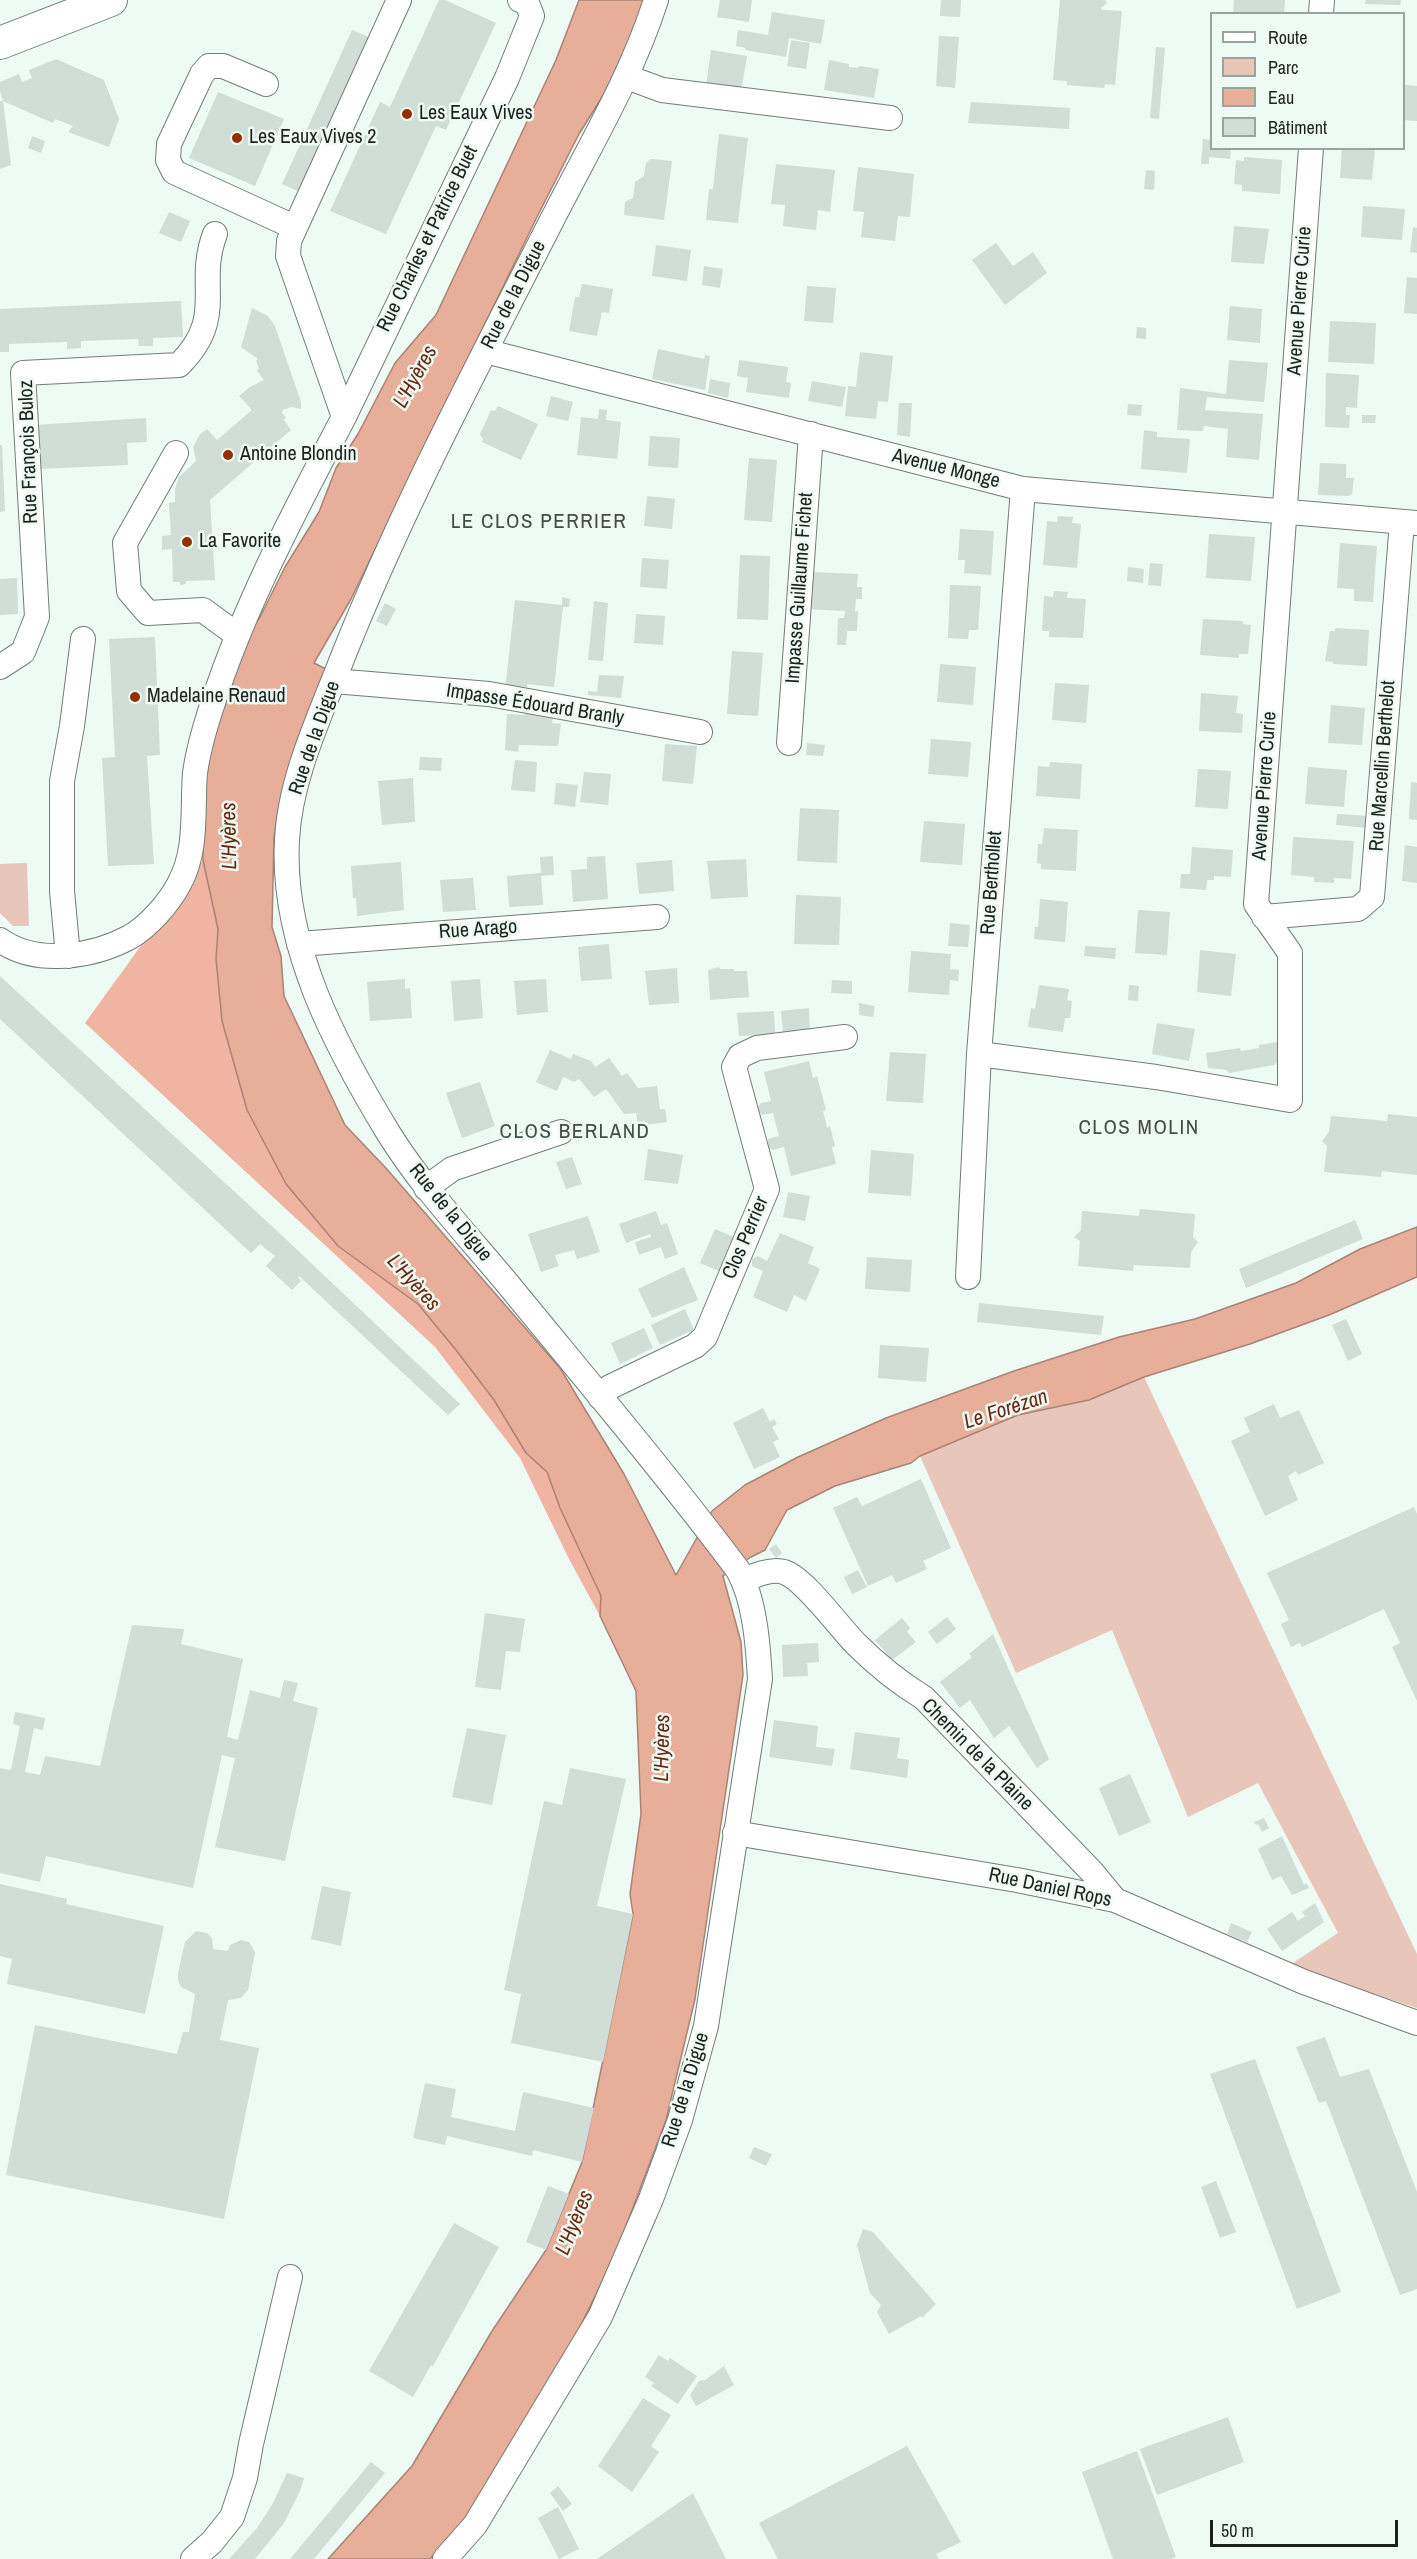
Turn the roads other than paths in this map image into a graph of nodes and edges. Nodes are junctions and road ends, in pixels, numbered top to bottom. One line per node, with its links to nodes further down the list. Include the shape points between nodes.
1 (111, 0): 5 (main road)
2 (399, 0): 10 (street)
3 (519, 0): 13 (street, Rue Charles et Patrice Buet, via 527,3 532,16 507,78)
4 (656, 0): 6 (street, Rue de la Digue)
5 (0, 43)
6 (627, 77): 8 (street, via 662,90); 12 (street, Rue de la Digue)
7 (266, 84): 10 (street, via 224,66 209,66 169,144 168,160 174,172)
8 (890, 118)
9 (1311, 150): 17 (street, Avenue Pierre Curie)
10 (294, 227): 13 (street, via 288,256)
11 (215, 234): 21 (street, Rue François Buloz, via 208,252 206,324 193,351 179,365 23,372 37,617 23,652)
12 (485, 351): 14 (street, Avenue Monge); 22 (street, Rue de la Digue, via 368,593)
13 (344, 417): 19 (street, Rue Charles et Patrice Buet)
14 (811, 434): 16 (street, Avenue Monge); 24 (street, Impasse Guillaume Fichet)
15 (176, 453): 19 (street, via 125,543 129,591 148,613 203,610)
16 (1023, 489): 17 (street, Avenue Monge); 31 (street, Rue Berthollet)
17 (1285, 511): 18 (street, Avenue Monge); 26 (street, Avenue Pierre Curie, via 1256,904)
18 (1409, 522): 26 (street, Rue Marcellin Berthelot, via 1372,897 1358,909)
19 (237, 635): 29 (street, Rue Charles et Patrice Buet, via 204,729 195,771 193,838 179,885 151,920 131,937)
20 (83, 639): 29 (street, via 62,781 62,891)
21 (0, 667)
22 (334, 681): 23 (street, Impasse Édouard Branly, via 489,694); 28 (street, Rue de la Digue, via 303,762 287,840 290,895)
23 (700, 732)
24 (789, 743)
25 (657, 917): 28 (street, Rue Arago)
26 (1264, 917): 31 (street, Avenue Pierre Curie, via 1290,953 1290,1100 1156,1077)
27 (0, 940): 29 (street, Rue Charles et Patrice Buet, via 33,954)
28 (299, 944): 33 (street, Rue de la Digue, via 311,986 336,1038 389,1133)
29 (68, 956)
30 (845, 1037): 35 (street, Clos Perrier, via 765,1047 740,1056 734,1067 767,1189 705,1337 695,1346 610,1387)
31 (979, 1054): 34 (street, Rue Berthollet)
32 (561, 1132): 33 (street, via 452,1169)
33 (426, 1188): 35 (street, Rue de la Digue)
34 (968, 1277)
35 (600, 1397): 36 (street, Rue de la Digue)
36 (741, 1575): 37 (street, Rue de la Digue, via 758,1642 760,1679); 38 (street, Chemin de la Plaine, via 784,1572 800,1583 890,1677 924,1698)
37 (735, 1833): 38 (street, Rue Daniel Rops); 42 (street, Rue de la Digue, via 706,2026 681,2120 651,2199 600,2317 475,2525)
38 (1115, 1900): 39 (street, Rue Daniel Rops, via 1304,1982)
39 (1417, 2024)
40 (290, 2277): 41 (street, via 246,2478 232,2517)
41 (193, 2559)
42 (446, 2559)

